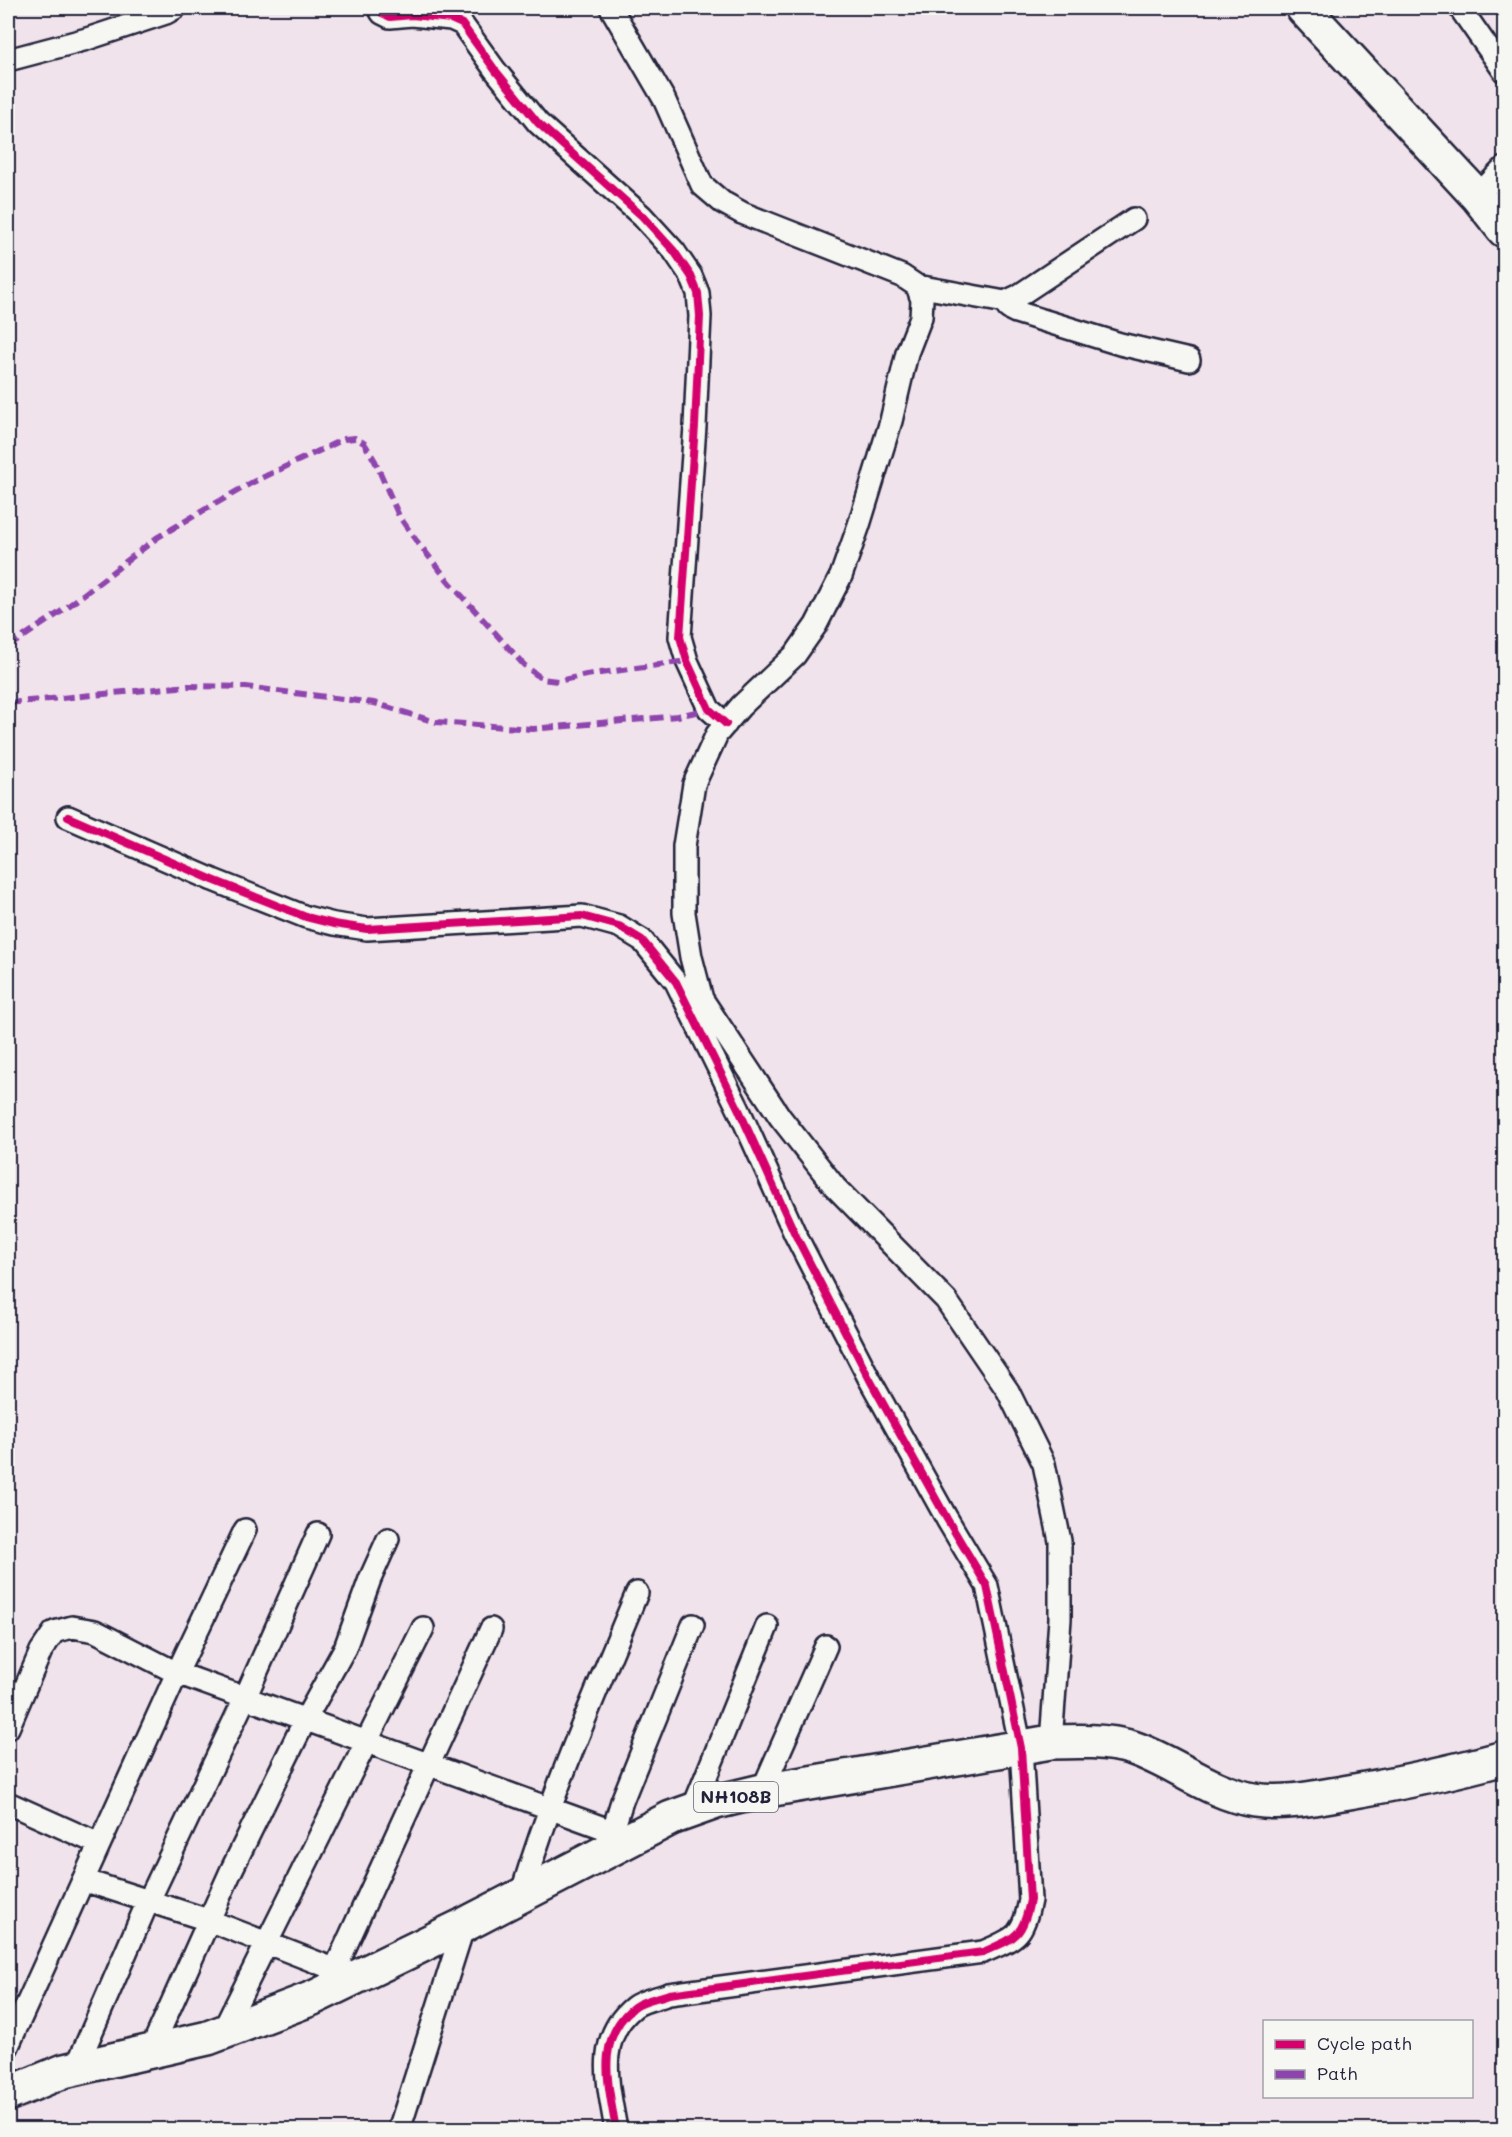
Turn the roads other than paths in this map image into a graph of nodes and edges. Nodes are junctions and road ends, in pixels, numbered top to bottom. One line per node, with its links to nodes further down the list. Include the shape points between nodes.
1 (175, 8): 6 (street, via 87,39)
2 (379, 8): 15 (street, via 390,17 412,15 462,24 538,123 642,216 691,276 698,293 699,316 680,637 710,710)
3 (611, 8): 12 (street, via 664,99 702,185 712,195 742,213 882,267)
4 (1303, 8): 9 (main road)
5 (1460, 8): 7 (street)
6 (8, 60)
7 (1504, 71)
8 (1504, 168): 9 (street)
9 (1477, 196): 11 (main road)
10 (1134, 219): 13 (street)
11 (1504, 230)
12 (917, 286): 13 (street); 15 (street, via 922,300 921,317 841,576 816,625 795,655)
13 (1005, 302): 14 (street, via 1016,312 1120,344)
14 (1189, 360)
15 (726, 724): 31 (street, via 717,734 694,784 684,846 684,913 702,999 780,1117 835,1187 946,1300 1008,1391 1044,1464 1060,1541 1060,1619)
16 (68, 817): 31 (street, via 306,917 334,924 367,929 582,916 619,926 642,940 676,982 864,1370 987,1586)
17 (245, 1530): 26 (street)
18 (318, 1534): 27 (street)
19 (388, 1539): 28 (street, via 345,1648)
20 (637, 1593): 36 (street)
21 (693, 1625): 38 (street)
22 (767, 1626): 37 (street)
23 (423, 1628): 30 (street)
24 (491, 1629): 33 (street)
25 (826, 1646): 34 (street)
26 (177, 1673): 27 (street); 29 (street, via 95,1631 72,1627 54,1632 41,1651); 39 (street)
27 (245, 1698): 28 (street); 42 (street)
28 (305, 1720): 30 (street); 43 (street)
29 (8, 1728)
30 (367, 1742): 33 (street); 45 (street)
31 (1036, 1745): 32 (main road, NH108B, via 1082,1740 1134,1748 1226,1792 1275,1802 1377,1787); 34 (main road, NH108B); 53 (street, via 1030,1900 1026,1922 1014,1938 983,1952 669,1994 635,2006 613,2030 606,2062)
32 (1504, 1758)
33 (428, 1764): 36 (street); 46 (street)
34 (762, 1791): 37 (main road, NH108B)
35 (8, 1803): 39 (street)
36 (549, 1808): 38 (street); 41 (street)
37 (692, 1811): 38 (main road, NH108B)
38 (609, 1840): 41 (main road, NH108B)
39 (99, 1844): 40 (street)
40 (82, 1880): 42 (street); 48 (street)
41 (521, 1895): 44 (main road, NH108B)
42 (148, 1902): 43 (street); 50 (street)
43 (208, 1920): 45 (street); 49 (street)
44 (464, 1925): 46 (main road, NH108B); 52 (street)
45 (267, 1942): 46 (street); 47 (street)
46 (329, 1981): 47 (main road, NH108B)
47 (222, 2033): 49 (main road, NH108B)
48 (8, 2046)
49 (150, 2052): 50 (main road, NH108B)
50 (76, 2068): 51 (main road, NH108B)
51 (8, 2094)
52 (399, 2130)
53 (616, 2130)

